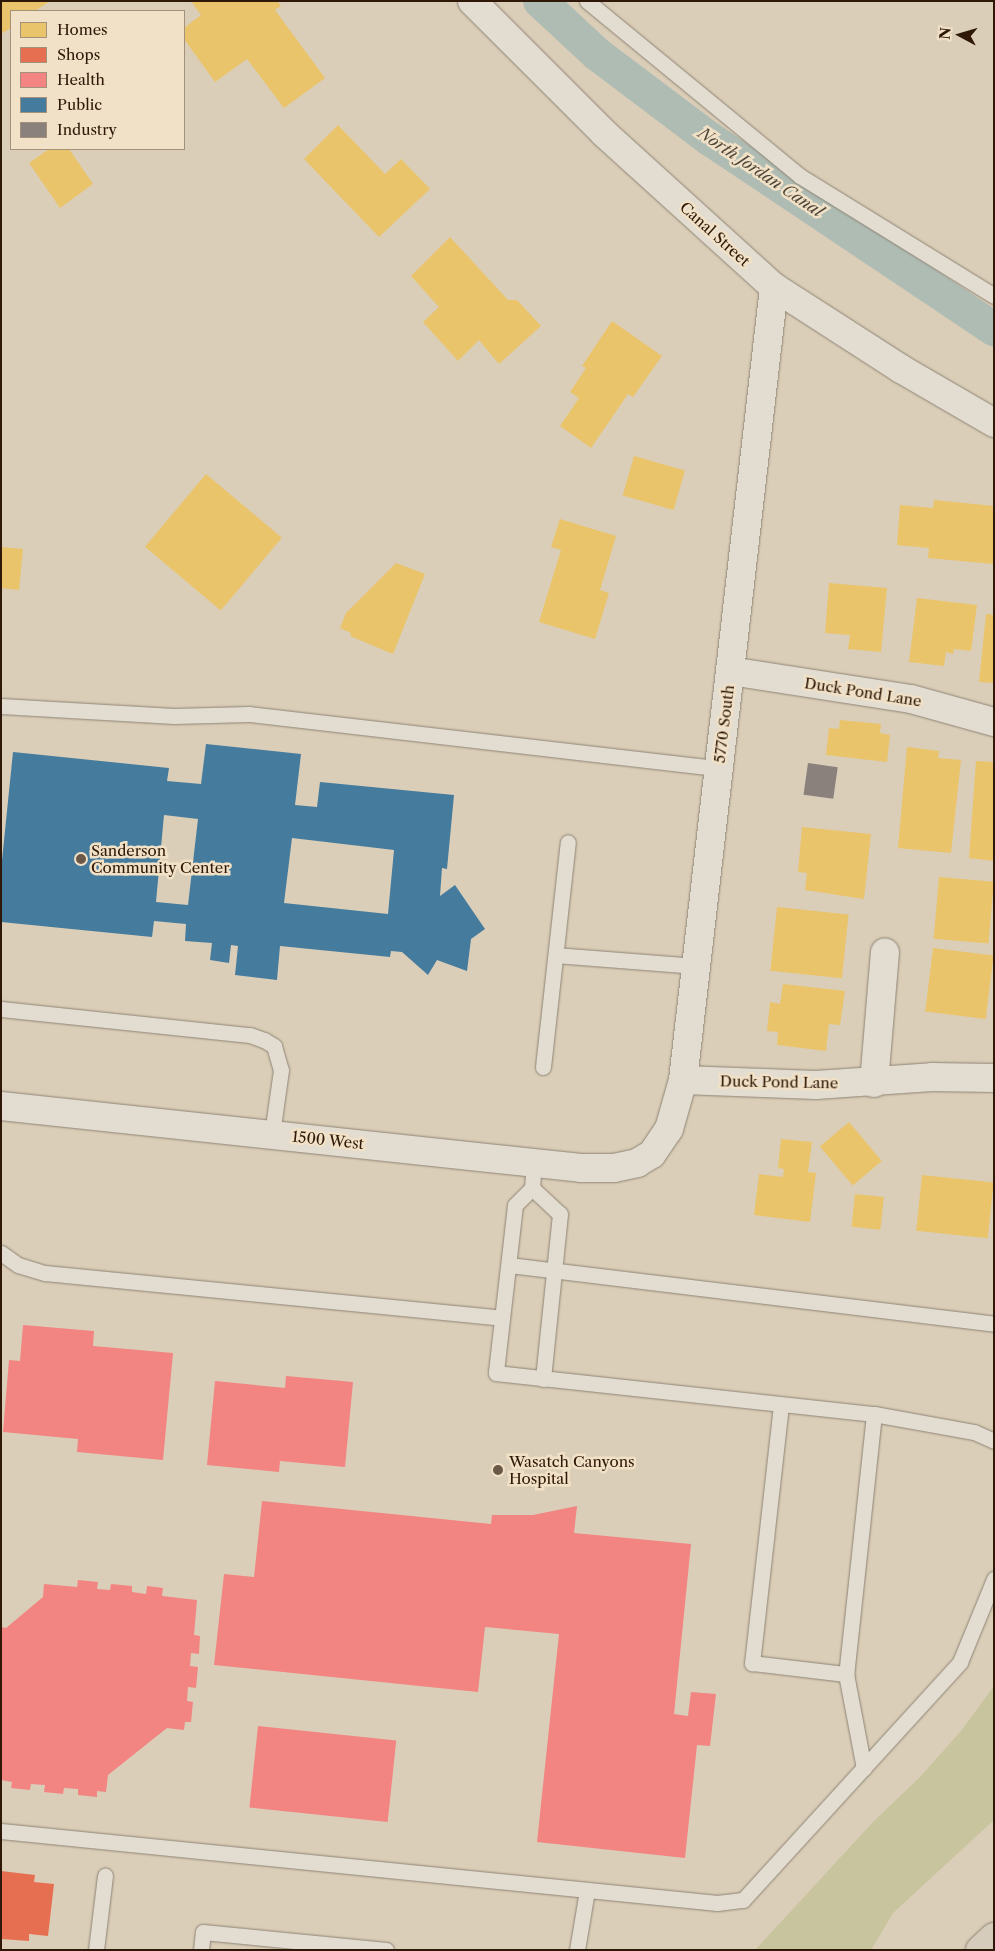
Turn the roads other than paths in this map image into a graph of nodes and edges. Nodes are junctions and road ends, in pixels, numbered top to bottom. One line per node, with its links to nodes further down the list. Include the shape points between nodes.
1 (472, 1): 3 (street, Canal Street, via 606,134)
2 (587, 1): 4 (lane, via 800,176)
3 (774, 287): 5 (street, Canal Street, via 901,369); 6 (street, 5770 South)
4 (994, 296)
5 (994, 423)
6 (730, 671): 8 (street, Duck Pond Lane, via 911,699); 9 (street, 5770 South)
7 (1, 706): 9 (lane, via 174,716 249,714)
8 (994, 722)
9 (719, 768): 13 (street, 5770 South)
10 (568, 842): 12 (lane)
11 (885, 952): 18 (street)
12 (556, 956): 13 (lane); 15 (lane)
13 (696, 966): 17 (street, 5770 South)
14 (1, 1009): 20 (lane, via 250,1035 264,1040 274,1046 281,1070)
15 (543, 1067)
16 (994, 1078): 18 (street, Duck Pond Lane, via 932,1077)
17 (683, 1080): 18 (street, Duck Pond Lane, via 816,1085); 21 (street, 5770 South, via 669,1129)
18 (874, 1083)
19 (1, 1106): 20 (street, 1500 West)
20 (272, 1134): 22 (street, 1500 West)
21 (652, 1154): 22 (street, 1500 West, via 637,1163 614,1168 581,1168)
22 (534, 1160): 23 (lane)
23 (532, 1188): 25 (lane, via 515,1205); 26 (lane, via 560,1214)
24 (1, 1253): 27 (lane, via 18,1265 45,1273)
25 (508, 1265): 26 (lane); 27 (lane)
26 (555, 1270): 28 (lane); 29 (lane)
27 (502, 1318): 29 (lane, via 496,1373)
28 (994, 1324)
29 (543, 1379): 30 (lane)
30 (781, 1405): 31 (lane); 34 (lane, via 752,1663)
31 (874, 1414): 32 (lane, via 974,1432); 34 (lane)
32 (994, 1441)
33 (994, 1579): 35 (lane, via 960,1662)
34 (846, 1674): 35 (lane)
35 (864, 1768): 38 (lane, via 743,1900 717,1903)
36 (1, 1831): 38 (lane)
37 (105, 1876): 40 (lane)
38 (587, 1890): 43 (lane)
39 (994, 1937): 44 (highway)
40 (96, 1950)
41 (201, 1950): 42 (lane, via 203,1932)
42 (386, 1950)
43 (577, 1950)
44 (980, 1950)

